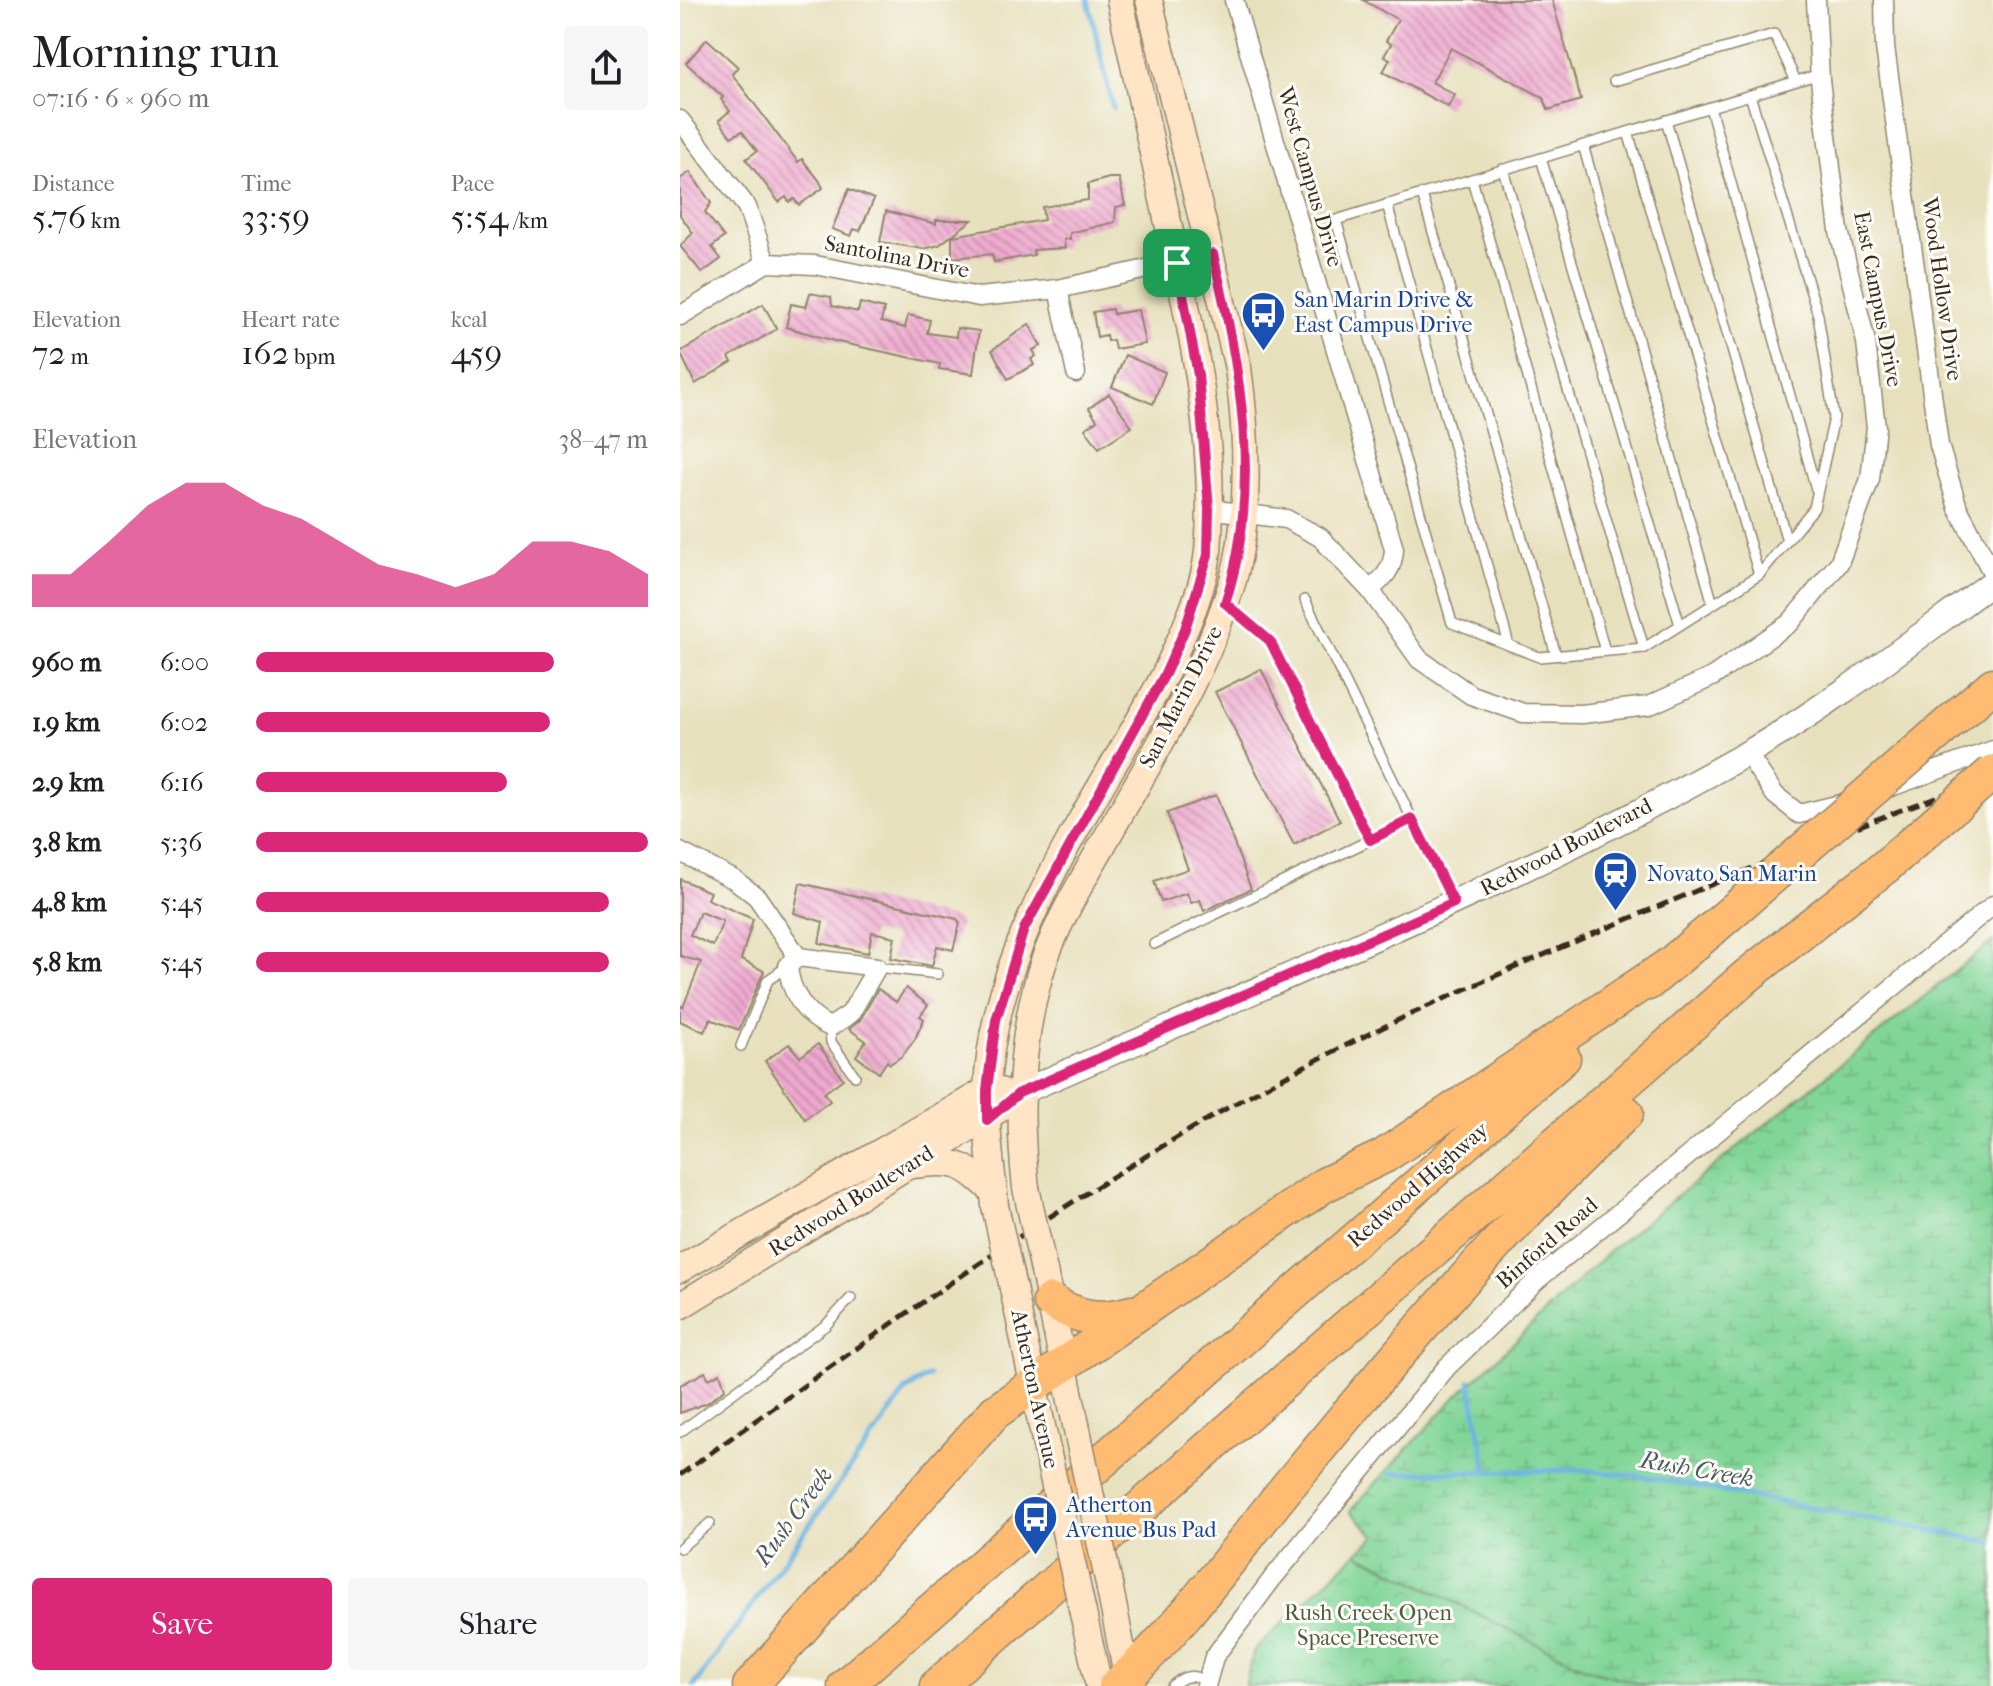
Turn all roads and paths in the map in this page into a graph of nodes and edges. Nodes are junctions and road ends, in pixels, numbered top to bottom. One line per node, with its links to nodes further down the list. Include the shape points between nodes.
1 (1120, 0): 22 (main road, San Marin Drive)
2 (1149, 0): 20 (main road, San Marin Drive)
3 (1234, 0): 33 (street, West Campus Drive, via 1394,549 1388,574)
4 (1816, 0): 6 (street, East Campus Drive)
5 (1884, 0): 30 (street, Wood Hollow Drive, via 1885,47 1939,445 1958,508)
6 (1820, 74): 8 (lane); 33 (street, East Campus Drive, via 1839,231 1866,342 1876,427 1870,479 1839,563 1790,623 1712,677 1648,706 1582,714 1523,713 1471,695 1419,659)
7 (1614, 81): 8 (lane, via 1774,34)
8 (1796, 81): 9 (lane)
9 (1750, 95): 10 (lane); 26 (lane, via 1818,315 1834,418)
10 (1710, 107): 12 (lane); 26 (lane)
11 (680, 120): 21 (street, via 747,207)
12 (1666, 120): 13 (lane); 29 (lane)
13 (1628, 132): 14 (lane); 31 (lane)
14 (1583, 145): 15 (lane); 36 (lane)
15 (1541, 158): 16 (lane); 37 (lane)
16 (1503, 169): 17 (lane); 39 (lane)
17 (1472, 179): 18 (lane); 40 (lane)
18 (1422, 194): 19 (lane); 41 (lane)
19 (1387, 204): 38 (lane); 38 (lane, via 1336,220 1452,623)
20 (1213, 254): 22 (street, Santolina Drive); 28 (main road, San Marin Drive, via 1245,415)
21 (766, 263): 23 (street, Santolina Drive, via 815,265 979,297); 24 (street)
22 (1177, 263): 23 (street, Santolina Drive); 27 (main road, San Marin Drive, via 1198,375)
23 (1058, 289): 25 (street)
24 (680, 316)
25 (1076, 373)
26 (1817, 494): 29 (lane, via 1814,508)
27 (1209, 509): 28 (street, East Campus Drive); 60 (main road, San Marin Drive, via 1208,555 1185,629 1024,929 996,1020)
28 (1242, 513): 33 (street, East Campus Drive, via 1286,519 1320,537); 35 (main road, San Marin Drive, via 1241,545)
29 (1787, 541): 31 (lane)
30 (1993, 574)
31 (1759, 575): 36 (lane)
32 (1993, 582): 44 (street, Redwood Boulevard)
33 (1370, 590)
34 (1305, 600): 46 (lane)
35 (1225, 603): 47 (lane, via 1270,641); 61 (main road, San Marin Drive, via 1196,676 1052,941 1029,1018)
36 (1713, 604): 37 (lane)
37 (1680, 625): 39 (lane)
38 (1509, 645): 41 (lane, via 1539,657)
39 (1644, 648): 40 (lane)
40 (1605, 651): 41 (lane)
41 (1556, 655)
42 (1993, 685): 54 (highway, Redwood Highway, bridge)
43 (1993, 750): 44 (street, via 1827,810 1799,814 1775,795)
44 (1747, 753): 49 (street, Redwood Boulevard)
45 (1993, 772): 57 (highway, bridge)
46 (1412, 819): 47 (lane); 49 (lane)
47 (1370, 840): 51 (lane)
48 (680, 852): 52 (street, via 757,897)
49 (1454, 903): 61 (street, Redwood Boulevard)
50 (1993, 905): 75 (street, Binford Road, via 1537,1280 1447,1367 1272,1579 1214,1657)
51 (1154, 944)
52 (793, 961): 53 (street); 56 (street, via 789,984 813,1019); 58 (lane, via 768,980)
53 (877, 967): 55 (lane); 56 (street, via 850,1014)
54 (1665, 968): 69 (highway, via 1384,1156 1324,1185); 78 (highway, Redwood Highway)
55 (938, 974)
56 (830, 1027): 59 (lane, via 831,1042)
57 (1688, 1030): 76 (highway, via 1651,1089 1480,1259 1201,1593); 79 (highway)
58 (741, 1046)
59 (855, 1076)
60 (987, 1090): 61 (main road, Redwood Boulevard); 62 (main road, Atherton Avenue); 65 (main road, Redwood Boulevard)
61 (1019, 1093): 62 (main road, Redwood Boulevard); 66 (main road, Atherton Avenue, bridge, via 1026,1188)
62 (987, 1120): 63 (main road, Redwood Boulevard); 64 (main road, Atherton Avenue)
63 (903, 1166): 64 (main road, via 942,1161 964,1166); 68 (main road, Redwood Boulevard)
64 (994, 1199): 71 (main road, Atherton Avenue, bridge)
65 (680, 1269)
66 (1047, 1286): 69 (highway, via 1068,1312 1097,1320); 70 (main road, Atherton Avenue)
67 (851, 1298): 72 (lane, via 826,1325)
68 (680, 1306)
69 (1139, 1310): 70 (highway)
70 (1064, 1364): 71 (highway); 76 (main road, Atherton Avenue, bridge, via 1110,1589)
71 (1034, 1383): 76 (main road, Atherton Avenue, bridge, via 1083,1613); 77 (highway, via 995,1412)
72 (680, 1432)
73 (710, 1523): 74 (lane)
74 (680, 1548)
75 (1207, 1683): 80 (lane, via 1194,1675)
76 (1118, 1684)
77 (750, 1686)
78 (845, 1686)
79 (937, 1686)
80 (1172, 1686)

